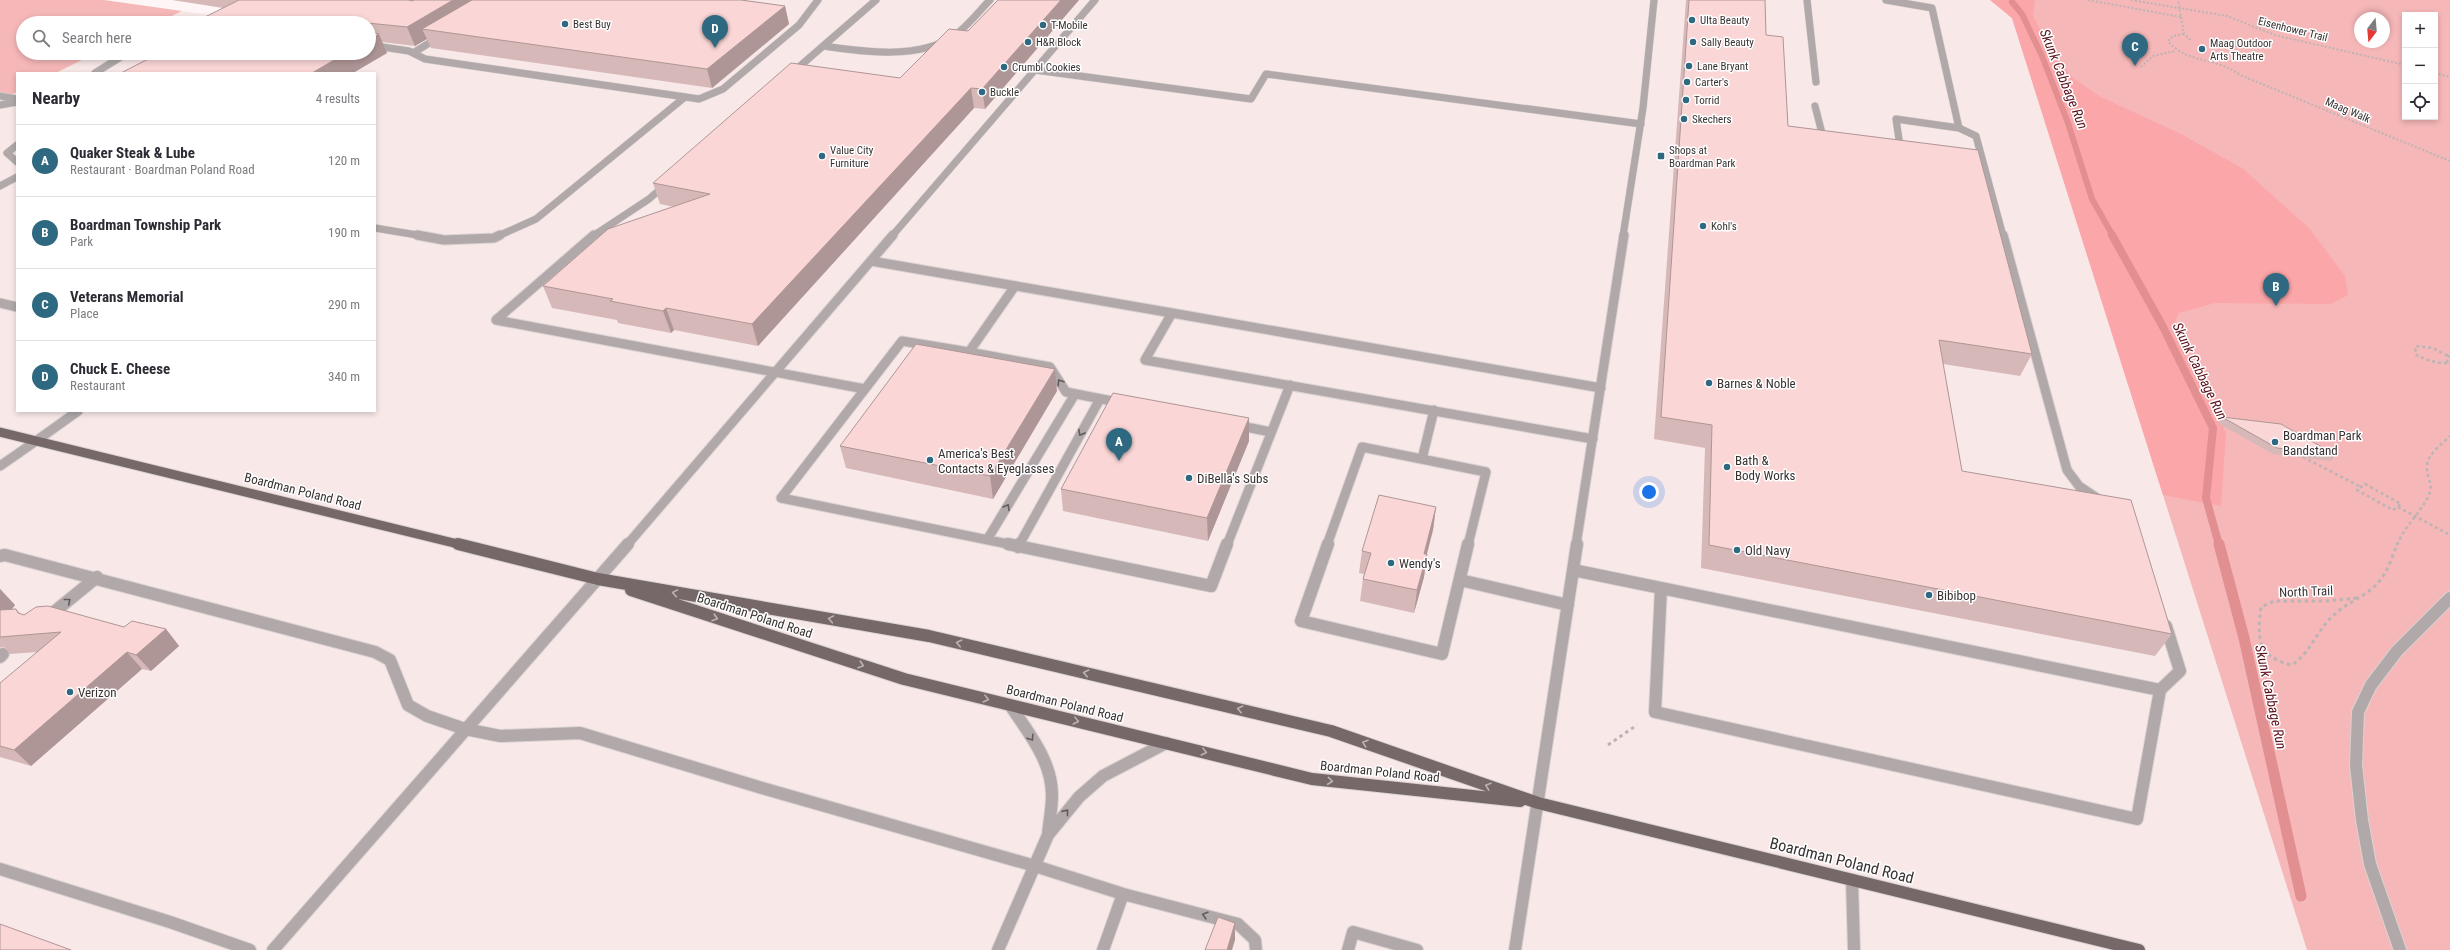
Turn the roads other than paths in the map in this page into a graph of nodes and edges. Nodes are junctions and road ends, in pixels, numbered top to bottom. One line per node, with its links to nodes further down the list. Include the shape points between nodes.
1 (818, 0): 18 (street, via 799,25 723,89 699,99)
2 (876, 0): 10 (street)
3 (990, 0): 10 (street, via 955,35 922,49 873,53)
4 (1095, 0): 13 (street)
5 (1654, 0): 23 (street)
6 (1807, 0): 16 (street)
7 (1886, 0): 24 (street, via 1932,8)
8 (446, 33): 11 (street)
9 (376, 46): 11 (street)
10 (824, 46): 15 (street)
11 (413, 53): 18 (street, via 425,58)
12 (116, 60): 14 (street)
13 (1035, 70): 23 (street, via 1251,99 1266,74); 33 (street)
14 (97, 72)
15 (783, 82)
16 (1816, 82)
17 (0, 96): 19 (street)
18 (685, 97): 32 (street, via 536,220 494,238 444,240)
19 (16, 99)
20 (16, 102): 21 (street)
21 (0, 105)
22 (1815, 106): 25 (street, via 1822,141)
23 (1641, 124): 41 (street)
24 (1959, 128): 27 (street, via 1896,119 1902,153); 55 (street, via 1976,136 2067,470 2079,486)
25 (1830, 142)
26 (16, 146): 28 (street, via 7,153)
27 (1894, 152)
28 (16, 161)
29 (16, 178): 31 (street)
30 (672, 179): 39 (street, via 649,199 597,233 496,320)
31 (0, 186)
32 (376, 228)
33 (871, 261): 34 (street); 39 (street)
34 (1015, 286): 37 (street); 38 (street)
35 (0, 303): 36 (street)
36 (16, 307)
37 (1172, 313): 40 (street, via 1145,360); 41 (street)
38 (969, 352): 42 (street, via 902,341); 43 (street, one-way to 38, via 1066,392 1050,367)
39 (776, 372): 42 (street); 61 (street)
40 (1290, 385): 46 (street); 50 (street)
41 (1601, 388): 51 (street)
42 (865, 389): 56 (street, via 781,498)
43 (1075, 394): 44 (street); 56 (street, one-way to 43)
44 (1100, 398): 45 (street); 57 (street, one-way to 57)
45 (1131, 405)
46 (1434, 410): 51 (street); 53 (street)
47 (77, 412): 52 (street)
48 (1224, 423): 50 (street)
49 (0, 432): 52 (main road, Boardman Poland Road)
50 (1271, 432): 57 (street, via 1211,586)
51 (1593, 439): 59 (street)
52 (36, 441): 54 (street); 61 (main road, Boardman Poland Road)
53 (1422, 459): 62 (street, via 1486,472); 62 (street, via 1362,447 1301,621 1442,654)
54 (0, 466)
55 (2106, 504)
56 (987, 540): 57 (street)
57 (1018, 547)
58 (0, 556): 60 (street, via 5,555)
59 (1573, 570): 63 (street); 65 (street)
60 (97, 578): 67 (street, one-way to 60); 70 (street, via 375,652 390,660 408,705 428,716)
61 (598, 580): 69 (main road, Boardman Poland Road, one-way to 69, via 904,679); 70 (street); 72 (main road, Boardman Poland Road, one-way to 61, via 1315,727 929,636)
62 (1460, 580): 65 (street)
63 (1661, 588): 68 (street); 68 (street, via 1654,712 2137,819)
64 (2450, 598): 88 (street, via 2397,651 2371,685 2358,712 2356,765 2362,820 2370,864)
65 (1568, 605): 72 (street)
66 (2163, 618): 68 (street, via 2180,671)
67 (39, 624)
68 (2160, 690)
69 (1010, 705): 71 (main road, Boardman Poland Road, one-way to 71); 73 (street, one-way to 73, via 1040,751 1047,768 1052,794)
70 (465, 729): 74 (street, via 500,736 580,733); 79 (street)
71 (1166, 743): 72 (main road, Boardman Poland Road, one-way to 72, via 1312,779); 73 (street, one-way to 71, via 1079,797 1103,776)
72 (1538, 804): 76 (main road, Boardman Poland Road); 85 (street)
73 (1048, 834): 74 (street)
74 (1035, 866): 77 (street); 80 (street)
75 (0, 869): 78 (street)
76 (1852, 880): 86 (street); 87 (main road, Boardman Poland Road)
77 (1123, 894): 81 (street); 82 (street, one-way to 77, via 1255,940 1238,924)
78 (250, 950)
79 (273, 950)
80 (998, 950)
81 (1103, 950)
82 (1256, 950)
83 (1348, 950): 84 (street, via 1353,932)
84 (1417, 950)
85 (1515, 950)
86 (1854, 950)
87 (2139, 950)
88 (2400, 950)

